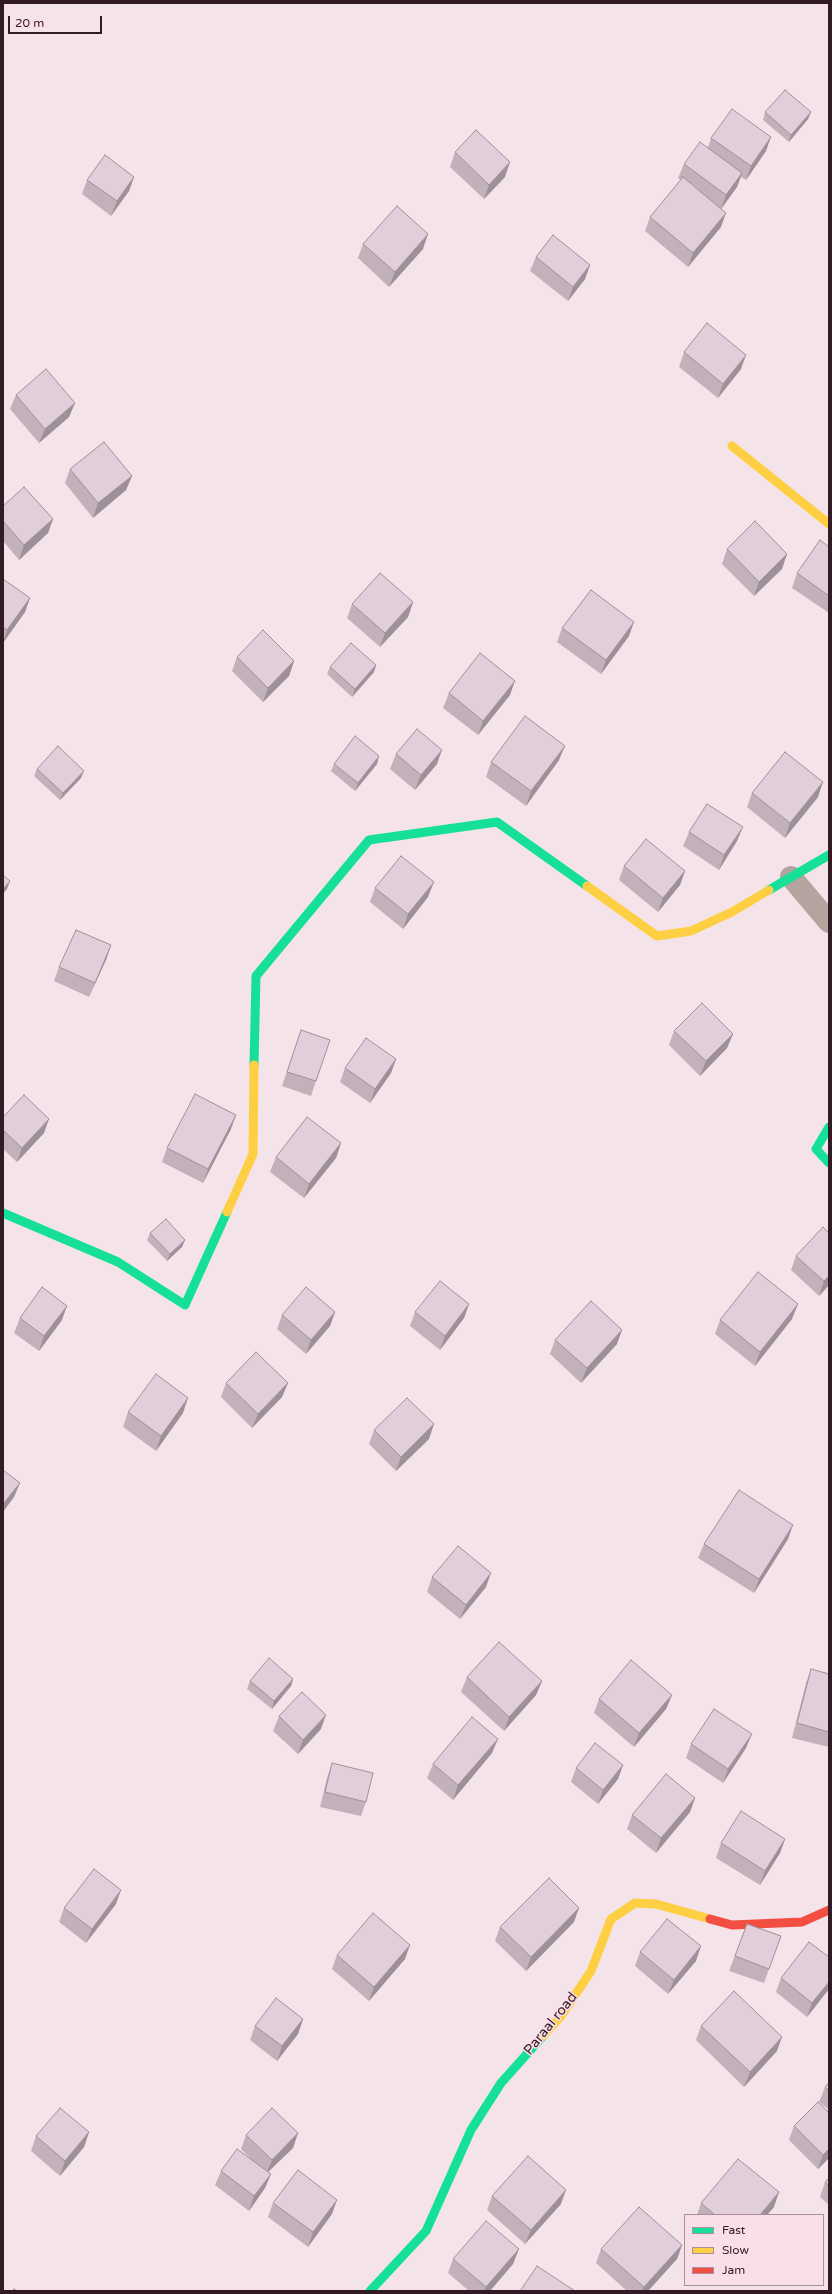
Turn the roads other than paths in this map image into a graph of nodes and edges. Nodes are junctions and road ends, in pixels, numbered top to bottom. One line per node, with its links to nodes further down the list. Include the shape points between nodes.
1 (732, 446): 2 (street)
2 (829, 524)
3 (829, 856): 4 (street)
4 (791, 877): 5 (street); 8 (street, via 732,912 690,931 657,936 497,822 369,840 256,976 253,1154 185,1305 118,1262)
5 (829, 922)
6 (829, 1127): 7 (street, via 816,1149)
7 (829, 1163)
8 (3, 1213)
9 (829, 1910): 10 (street, Paraal road, via 802,1922 732,1925 656,1904 635,1903 611,1919 591,1970 566,2009 501,2083 470,2130 426,2231)
10 (370, 2291)

